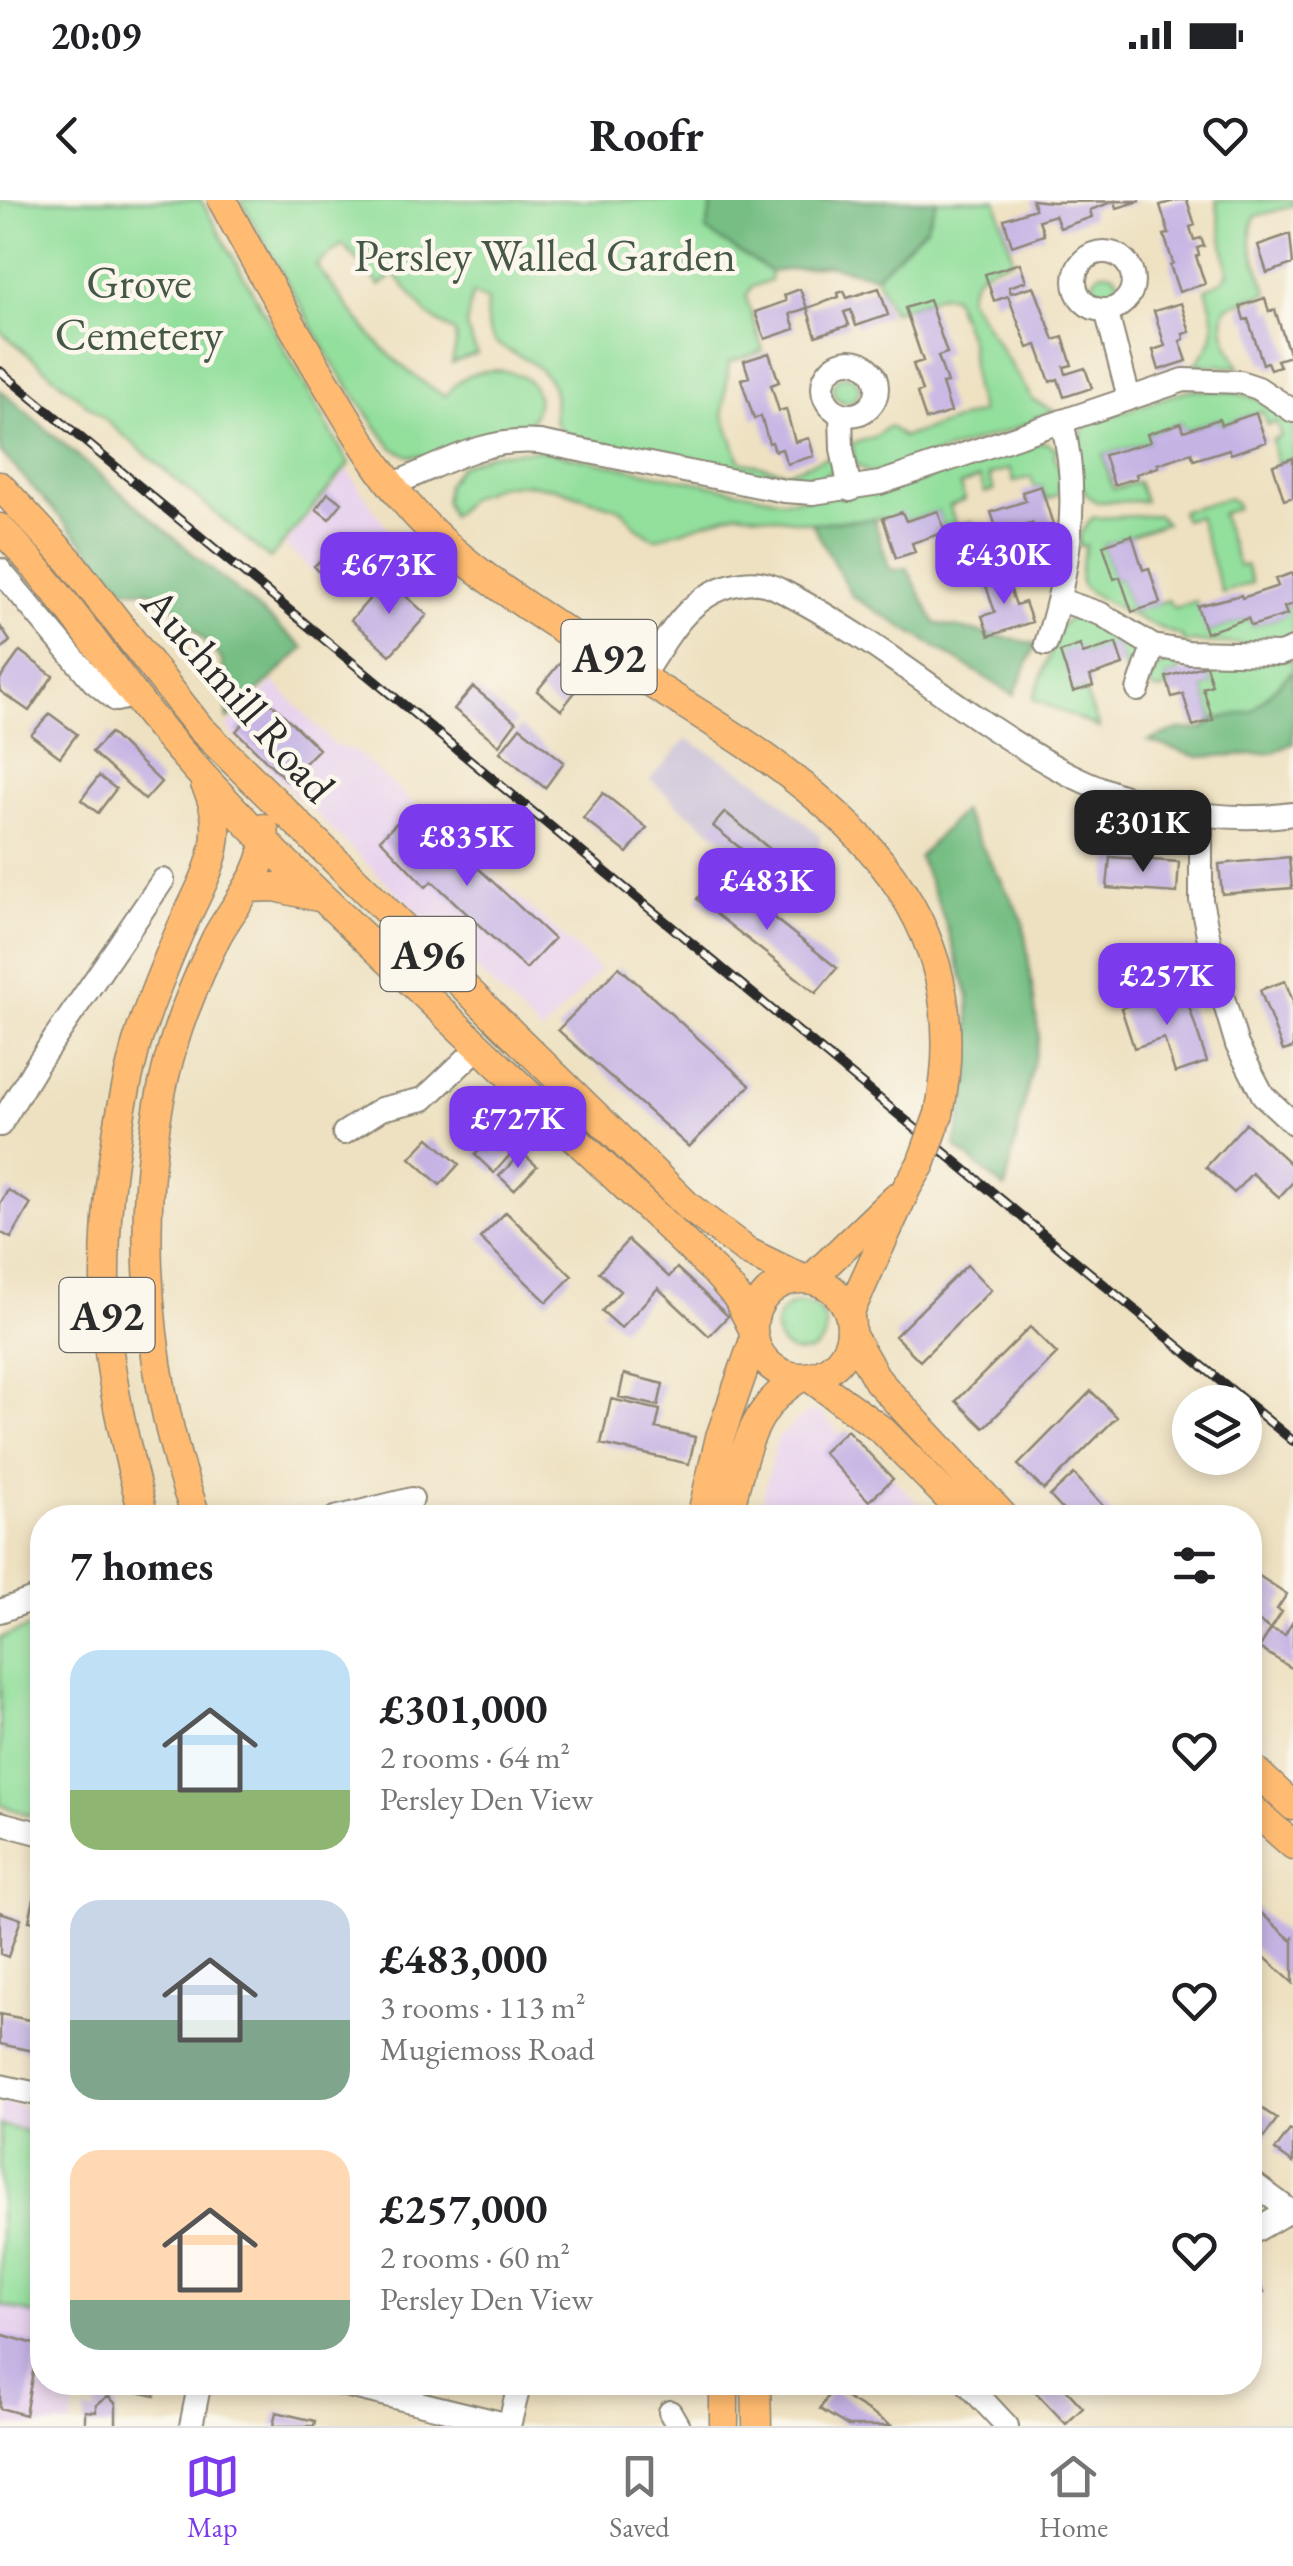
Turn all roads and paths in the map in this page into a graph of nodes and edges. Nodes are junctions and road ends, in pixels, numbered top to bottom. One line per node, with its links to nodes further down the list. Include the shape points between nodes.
1 (222, 200): 7 (main road, A92)
2 (1106, 310): 3 (street)
3 (1129, 398): 4 (street, via 1184,380 1213,379 1258,388); 6 (street)
4 (1292, 408)
5 (841, 414): 9 (street)
6 (1062, 421): 9 (street); 12 (street, via 1072,508)
7 (392, 485): 9 (street, via 488,444 514,440 784,491); 16 (main road, A92, via 488,578)
8 (0, 486): 19 (main road, Auchmill Road / A96, via 69,560)
9 (850, 490)
10 (0, 528): 18 (main road, Auchmill Road / A96)
11 (0, 570): 18 (street, Auchmill Road, via 93,681 116,700)
12 (1060, 600): 13 (street); 14 (street, via 1102,614)
13 (1046, 644)
14 (1152, 646): 15 (street, via 1280,654); 17 (street)
15 (1293, 649)
16 (642, 678): 22 (street, via 696,601 714,590 763,583 1059,769 1136,800); 31 (main road, A92, bridge, via 779,766 844,820 889,871 922,931 946,1004 946,1054 939,1114)
17 (1138, 690)
18 (134, 696): 20 (main road, Auchmill Road / A96)
19 (220, 749): 23 (main road, via 262,817); 32 (main road, Auchmill Road / A96, via 715,1230)
20 (200, 774): 23 (main road, Auchmill Road / A96); 37 (main road, A92, via 218,823 216,849 138,1042 110,1192 109,1345)
21 (1293, 814): 22 (street)
22 (1201, 816): 28 (street, via 1201,900 1237,1045 1262,1095)
23 (266, 842): 25 (main road, A92); 26 (main road, A96)
24 (163, 880): 29 (street)
25 (247, 888): 26 (main road, via 274,886); 38 (main road, A92, via 216,939 178,1032 151,1176 157,1356)
26 (324, 899): 27 (main road, A96)
27 (480, 1046): 30 (street, via 424,1099 381,1109); 34 (main road, A96, via 738,1297)
28 (1293, 1123)
29 (0, 1125)
30 (344, 1133)
31 (914, 1175): 32 (main road, A92); 33 (main road, A92)
32 (806, 1279): 33 (main road, via 835,1291); 34 (main road, A92, via 768,1291)
33 (850, 1324): 35 (main road, A92, via 837,1362); 43 (main road, via 878,1381)
34 (753, 1333): 35 (main road, via 772,1367); 40 (main road, A92)
35 (806, 1377): 41 (main road, A92, via 782,1388 758,1420); 42 (main road, via 882,1430)
36 (412, 1499): 39 (street)
37 (141, 1505)
38 (193, 1505)
39 (388, 1505)
40 (703, 1505)
41 (731, 1505)
42 (956, 1505)
43 (993, 1505)
44 (30, 1600): 45 (street)
45 (0, 1611)
46 (1262, 1777): 47 (main road)
47 (1293, 1806)
48 (1262, 1818): 51 (main road)
49 (0, 1824): 50 (street)
50 (30, 1831)
51 (1293, 1845)
52 (0, 2086): 53 (street)
53 (30, 2092)
54 (1262, 2190): 55 (street)
55 (1291, 2212): 56 (street)
56 (1262, 2228)
57 (197, 2395): 64 (street)
58 (386, 2395): 63 (street)
59 (517, 2395): 63 (street)
60 (724, 2395): 65 (main road)
61 (756, 2395): 66 (main road)
62 (978, 2395): 67 (street)
63 (509, 2425)
64 (191, 2426)
65 (724, 2426)
66 (757, 2426)
67 (1008, 2426)

